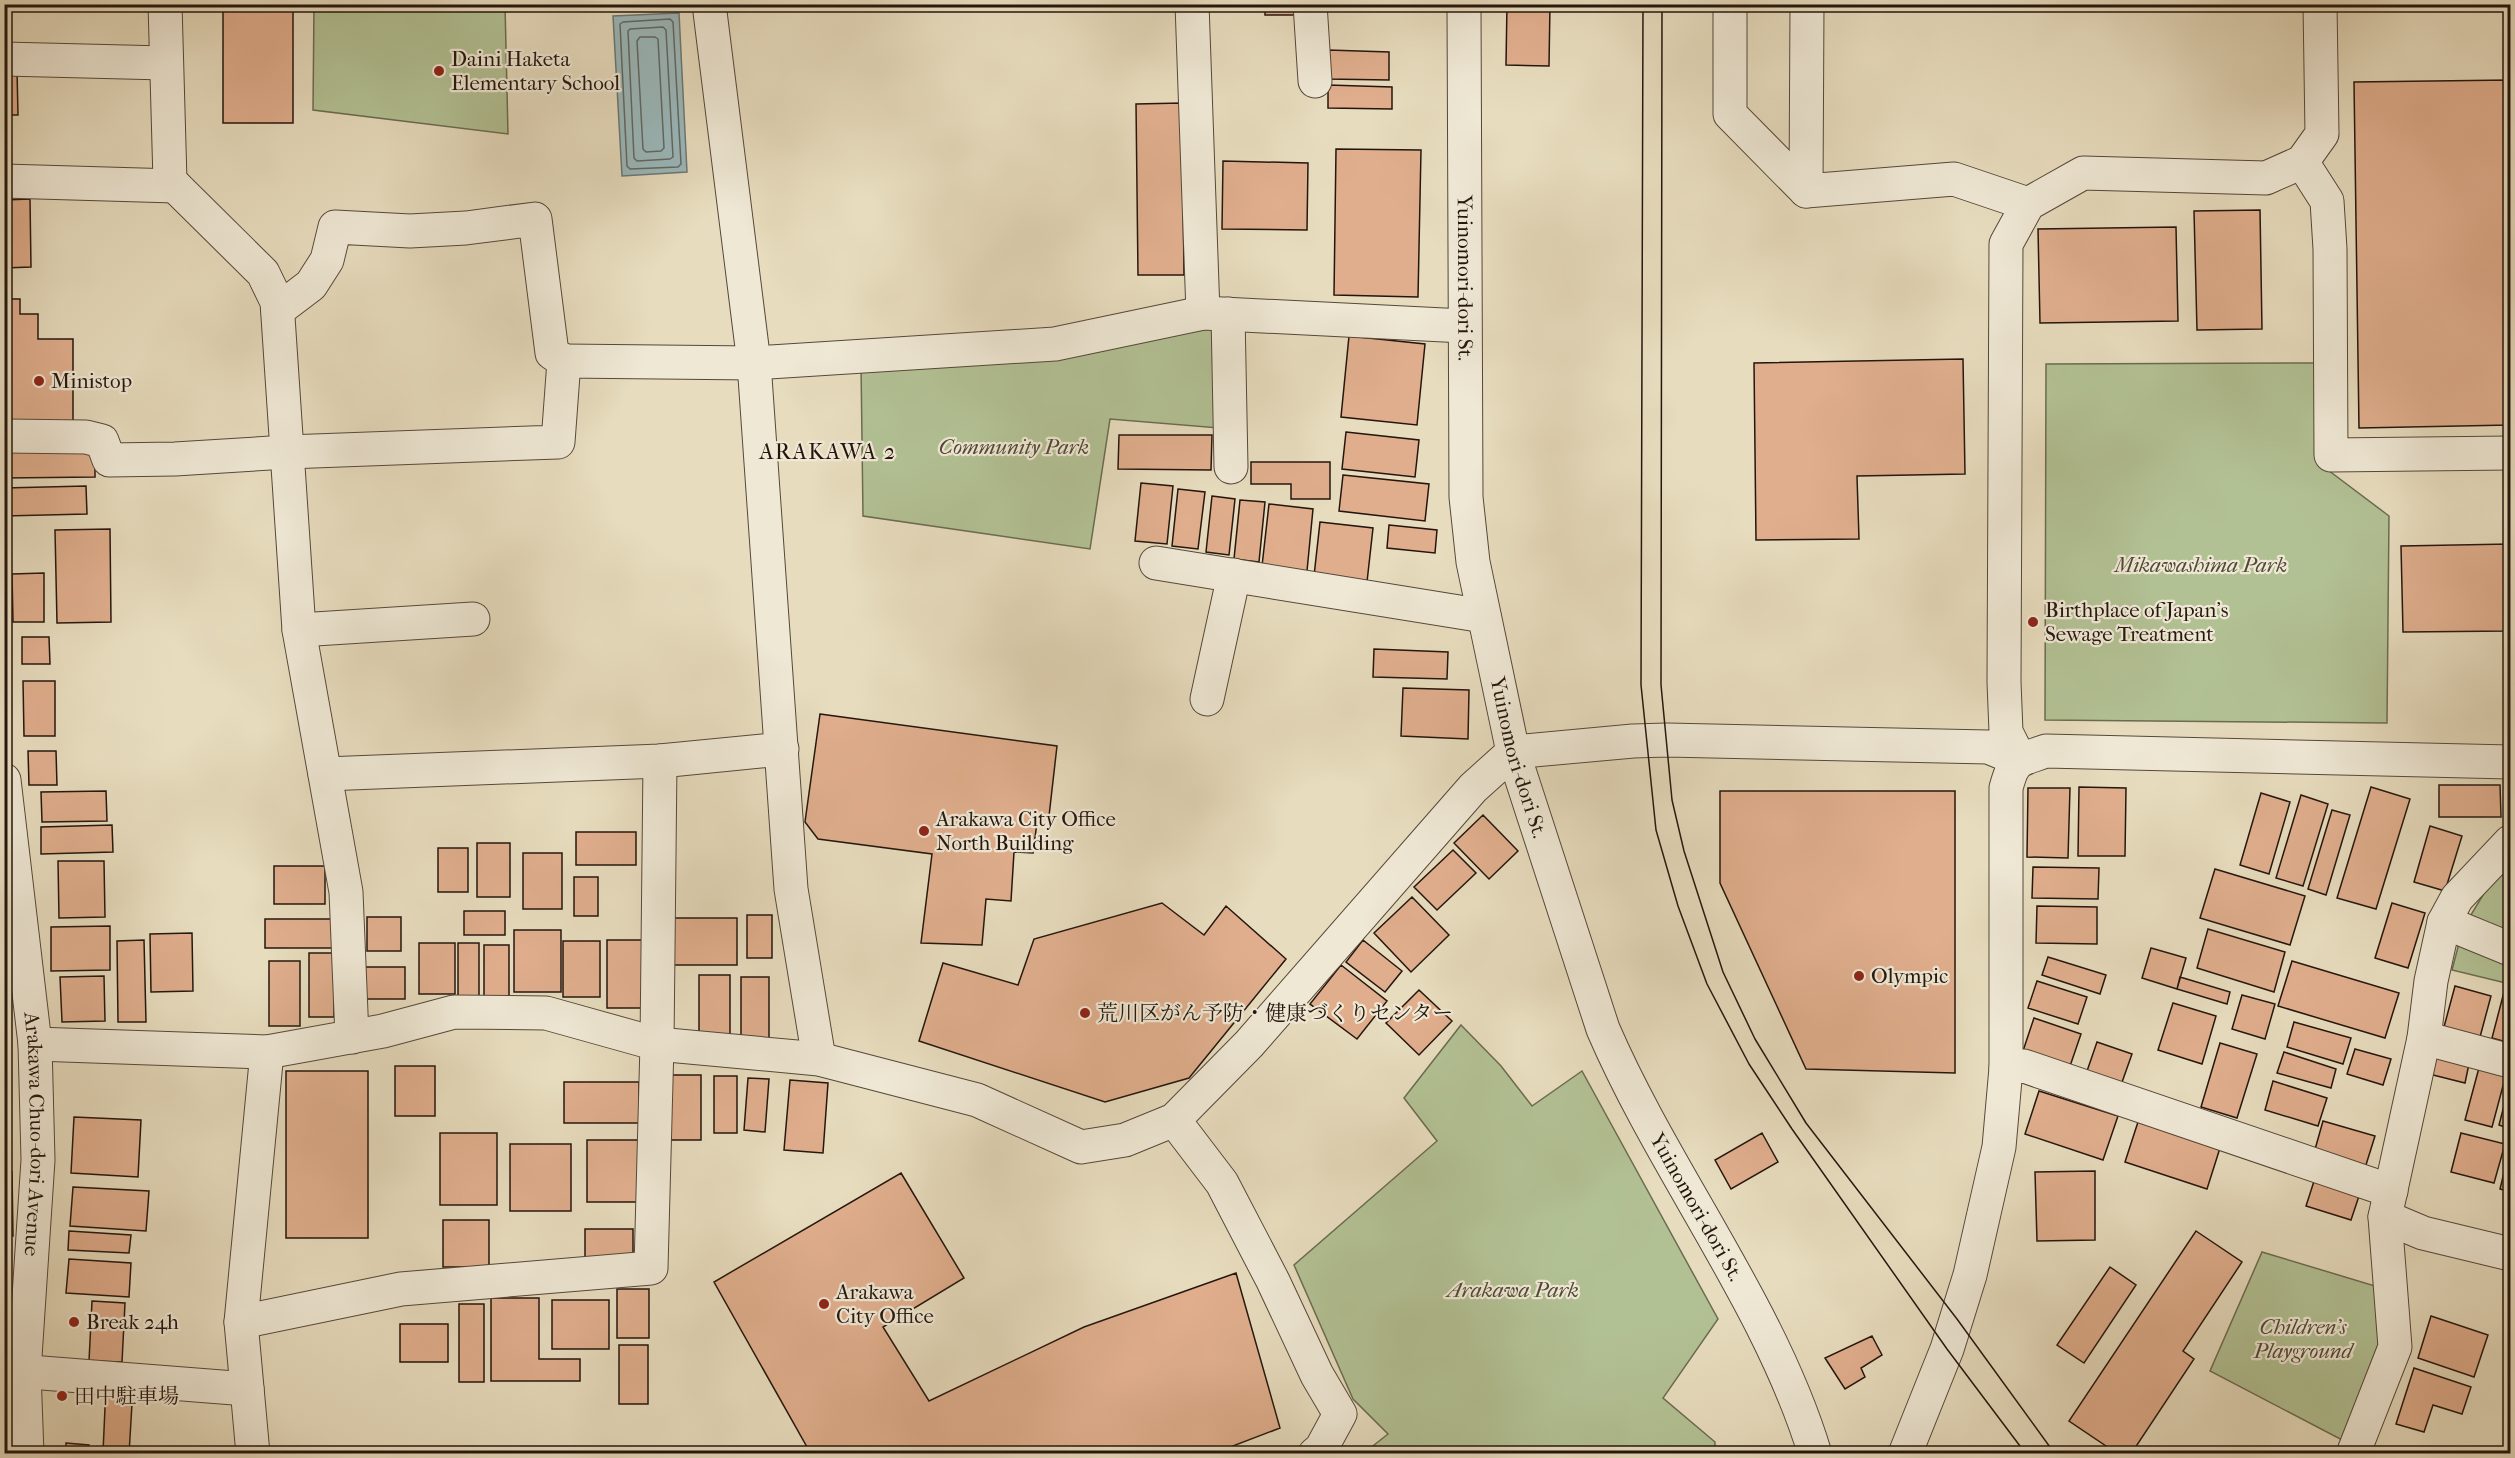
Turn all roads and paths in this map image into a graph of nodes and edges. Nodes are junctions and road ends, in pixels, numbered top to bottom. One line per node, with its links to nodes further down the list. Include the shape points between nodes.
1 (165, 4): 10 (street)
2 (709, 4): 21 (street)
3 (1192, 4): 18 (street)
4 (1310, 4): 11 (street)
5 (1464, 4): 19 (street, Yuinomori-dori St.)
6 (1730, 4): 15 (street, via 1730,114)
7 (1807, 4): 15 (street)
8 (2320, 4): 12 (street, via 2322,134)
9 (4, 59): 10 (street)
10 (165, 63): 14 (street, via 170,181)
11 (1315, 81)
12 (2302, 162): 16 (street, via 2266,178 2083,173); 24 (street, via 2327,201 2331,455)
13 (4, 181): 14 (street)
14 (175, 186): 17 (street, via 263,273)
15 (1806, 191): 16 (street, via 1954,179)
16 (2028, 204): 34 (street, via 2006,244 2004,693 2006,732)
17 (278, 310): 20 (street, via 311,285 327,260 335,227 410,231 536,219 552,353); 23 (street)
18 (1216, 314): 19 (street); 21 (street, via 1055,344); 25 (street)
19 (1464, 327): 28 (street, Yuinomori-dori St., via 1466,496)
20 (564, 361): 21 (street); 23 (street, via 558,442)
21 (754, 363): 32 (street)
22 (4, 436): 23 (street, via 86,437 102,441 109,460)
23 (287, 452): 30 (street)
24 (2511, 453)
25 (1231, 467)
26 (1156, 563): 27 (street)
27 (1234, 575): 28 (street); 31 (street)
28 (1484, 616): 33 (street, Yuinomori-dori St.)
29 (473, 619): 30 (street)
30 (299, 630): 37 (street)
31 (1207, 699)
32 (782, 749): 35 (street); 47 (street, via 791,888)
33 (1513, 752): 34 (street, via 1666,740 1988,747); 50 (street, via 1473,788 1249,1044); 60 (street, Yuinomori-dori St., via 1617,1062 1753,1310 1784,1374)
34 (2020, 760): 36 (street, via 2046,751); 49 (street, via 2012,766 2006,788)
35 (660, 761): 37 (street); 45 (street)
36 (2511, 762)
37 (325, 774): 42 (street, via 346,892)
38 (4, 780): 44 (street, Arakawa Chuo-dori Avenue)
39 (2511, 842): 40 (street, via 2457,898)
40 (2444, 922): 41 (street); 43 (street)
41 (2511, 949)
42 (352, 1037): 45 (street, via 454,1012 546,1013); 46 (street)
43 (2424, 1038): 48 (street); 51 (street)
44 (35, 1044): 46 (street); 54 (street, Arakawa Chuo-dori Avenue, via 38,1160)
45 (657, 1044): 47 (street); 53 (street, via 651,1268 401,1289)
46 (267, 1052): 53 (street)
47 (819, 1059): 50 (street, via 977,1100 1081,1148 1125,1140)
48 (2511, 1060)
49 (2006, 1068): 51 (street, via 2024,1066); 61 (street, via 1999,1147 1970,1275 1947,1349)
50 (1174, 1120): 59 (street, via 1222,1183 1340,1414)
51 (2388, 1204): 52 (street, via 2423,1233); 56 (street, via 2395,1347)
52 (2511, 1254)
53 (241, 1322): 55 (street)
54 (14, 1371): 55 (street); 57 (street, Arakawa Chuo-dori Avenue)
55 (247, 1389): 58 (street)
56 (2356, 1453)
57 (27, 1454)
58 (253, 1454)
59 (1315, 1454)
60 (1815, 1454)
61 (1905, 1454)

